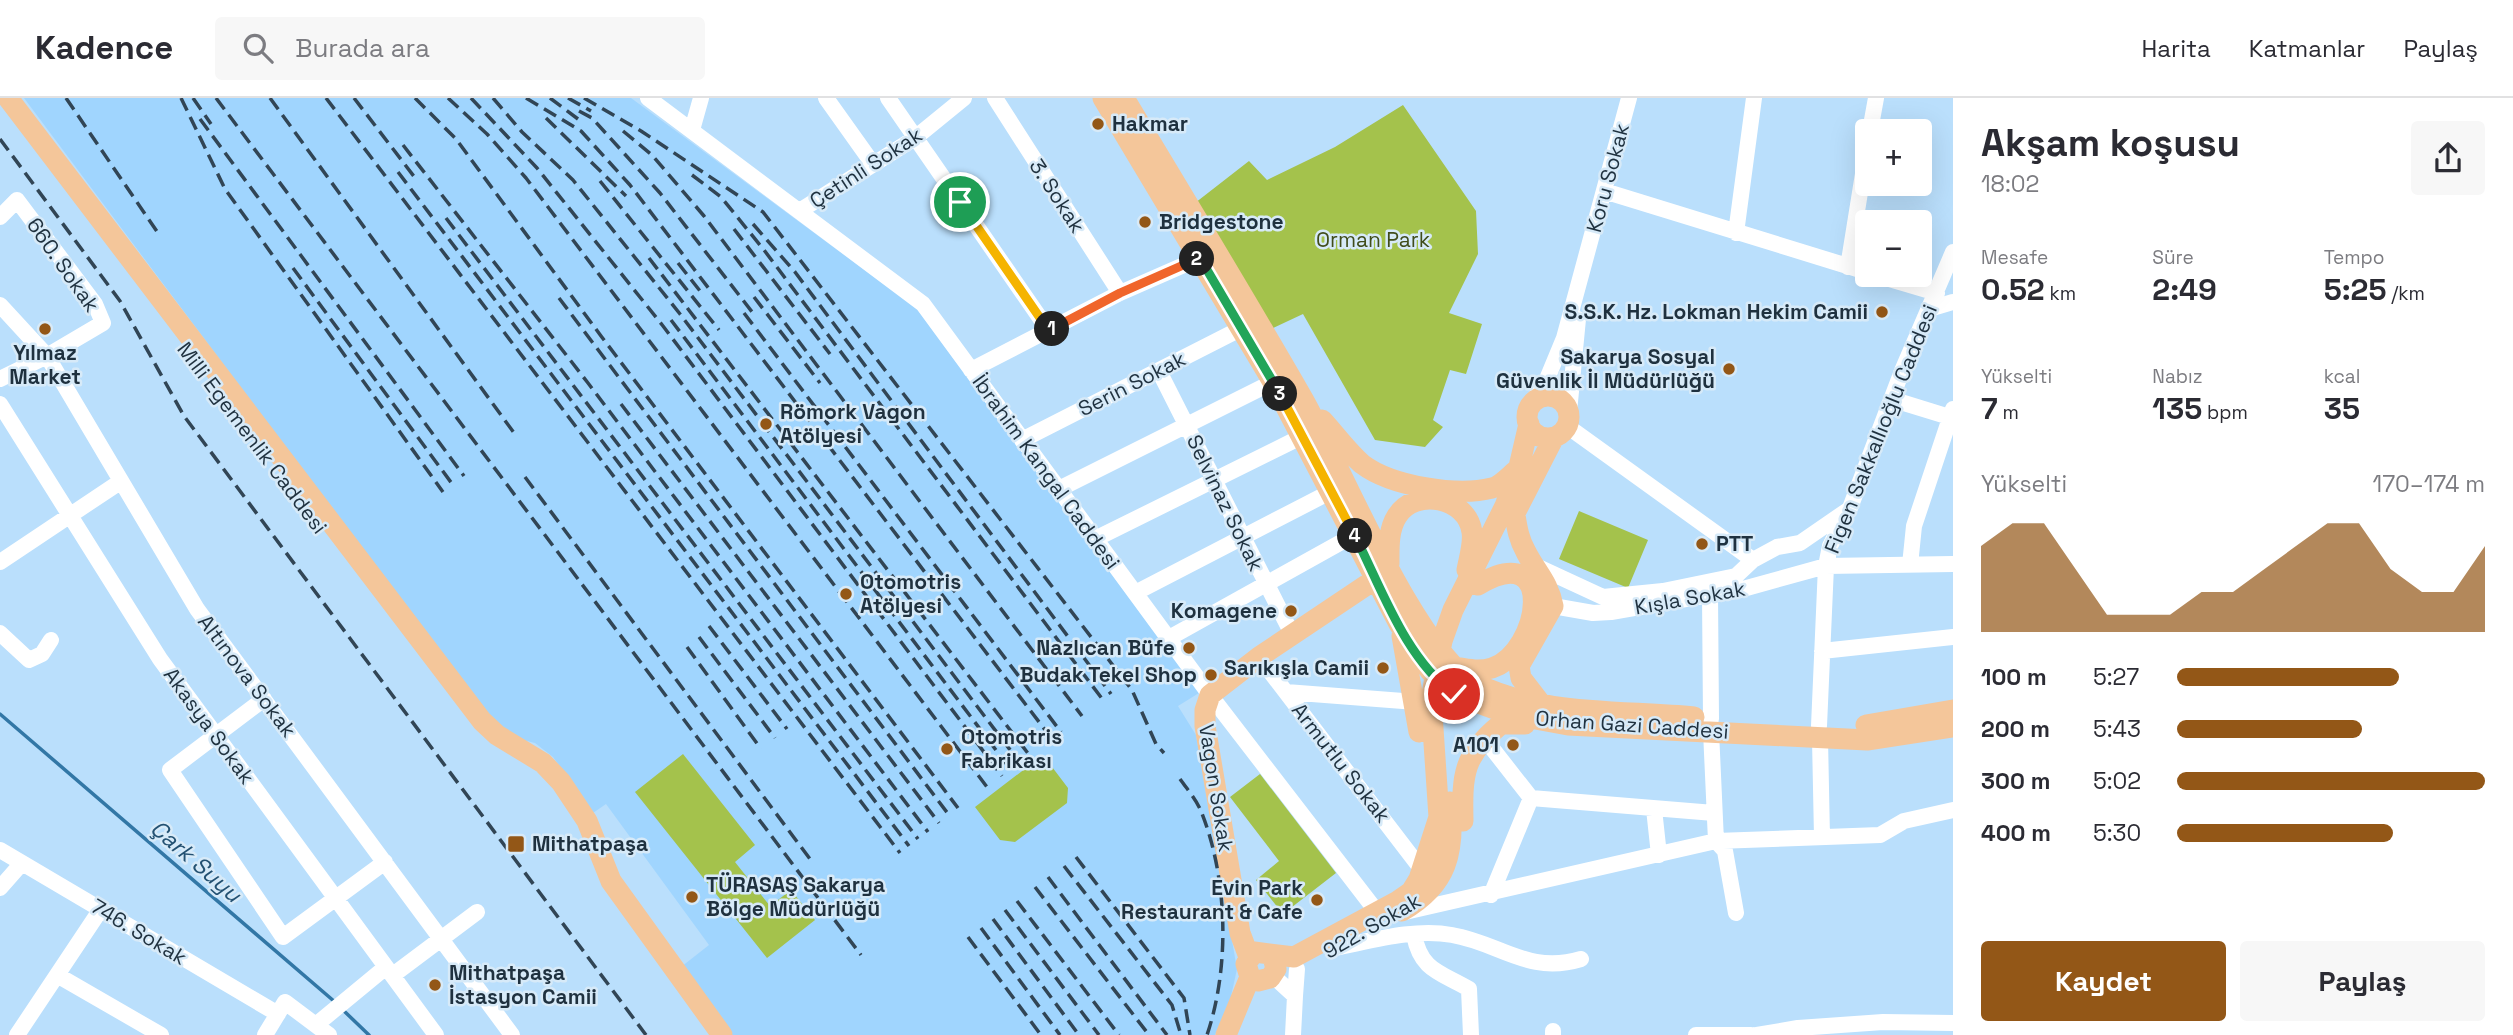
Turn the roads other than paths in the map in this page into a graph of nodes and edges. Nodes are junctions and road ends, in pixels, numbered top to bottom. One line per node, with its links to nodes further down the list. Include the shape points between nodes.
1 (8, 98): 96 (main road, Milli Egemenlik Caddesi, via 482,721)
2 (648, 98): 15 (street, İbrahim Kangal Caddesi)
3 (701, 98): 15 (street)
4 (826, 98): 17 (street)
5 (888, 98): 16 (street)
6 (964, 98): 16 (street, Çetinli Sokak)
7 (995, 98): 29 (street, 3. Sokak)
8 (1103, 98): 24 (main road)
9 (1124, 98): 41 (main road)
10 (1629, 98): 18 (street, Koru Sokak)
11 (1754, 98): 22 (street)
12 (1876, 98): 14 (street)
13 (0, 103): 96 (main road, Milli Egemenlik Caddesi, via 474,728 490,741)
14 (1872, 119)
15 (692, 130): 20 (street, İbrahim Kangal Caddesi)
16 (915, 138): 17 (street, Çetinli Sokak); 35 (street)
17 (873, 164): 20 (street, Çetinli Sokak)
18 (1604, 191): 22 (street); 25 (street, Koru Sokak)
19 (1859, 196): 26 (street)
20 (801, 210): 37 (street, İbrahim Kangal Caddesi, via 923,304)
21 (0, 217): 36 (street, 660. Sokak, via 17,200 95,304 103,323)
22 (1736, 233): 26 (street)
23 (1953, 252): 30 (street, Figen Sakkallıoğlu Caddesi)
24 (1200, 258): 29 (street); 34 (main road)
25 (1587, 258): 44 (street, via 1564,338); 47 (street)
26 (1848, 267): 27 (street)
27 (1855, 269)
28 (1916, 287): 30 (street)
29 (1120, 293): 35 (street)
30 (1937, 293): 33 (street, Figen Sakkallıoğlu Caddesi)
31 (1953, 302): 33 (street)
32 (0, 305): 36 (street, Altınova Sokak)
33 (1929, 309): 42 (street, Figen Sakkallıoğlu Caddesi)
34 (1242, 328): 38 (street, Serin Sokak); 40 (main road)
35 (1049, 331): 37 (street)
36 (47, 356): 39 (street, 660. Sokak); 52 (street, Altınova Sokak)
37 (971, 370): 49 (street, İbrahim Kangal Caddesi)
38 (1159, 371): 46 (street, Selvinaz Sokak); 49 (street, Serin Sokak)
39 (0, 379)
40 (1273, 382): 46 (street); 48 (main road)
41 (1303, 399): 50 (main road, via 1362,464 1385,477 1411,485 1467,491 1495,487); 68 (main road)
42 (1891, 399): 45 (street); 55 (street, Figen Sakkallıoğlu Caddesi)
43 (0, 404): 56 (street, Akasya Sokak)
44 (1530, 414): 47 (main road, via 1537,435); 47 (main road, via 1542,396 1556,397); 50 (main road)
45 (1951, 415): 65 (street, via 1914,526)
46 (1186, 424): 51 (street, Selvinaz Sokak); 53 (street)
47 (1563, 425): 57 (main road); 62 (street)
48 (1303, 436): 51 (street); 54 (main road)
49 (1022, 440): 53 (street, İbrahim Kangal Caddesi)
50 (1520, 467): 71 (main road)
51 (1212, 480): 58 (street, Selvinaz Sokak); 60 (street)
52 (120, 482): 56 (street); 86 (street, Altınova Sokak, via 197,609)
53 (1059, 489): 60 (street, İbrahim Kangal Caddesi)
54 (1332, 491): 58 (street); 59 (main road)
55 (1850, 508): 61 (street, Kışla Sokak); 67 (street, Figen Sakkallıoğlu Caddesi, via 1830,546)
56 (70, 513): 63 (street); 94 (street, Akasya Sokak, via 160,659)
57 (1515, 515): 66 (main road, via 1518,535); 71 (main road)
58 (1244, 536): 69 (street, Selvinaz Sokak); 72 (street)
59 (1354, 536): 68 (main road); 69 (street)
60 (1095, 540): 72 (street, İbrahim Kangal Caddesi)
61 (1800, 543): 62 (street, Kışla Sokak, via 1777,547); 67 (street)
62 (1753, 560): 66 (street, Kışla Sokak, via 1736,576 1619,597 1603,597); 70 (street, via 1751,572)
63 (0, 562)
64 (1953, 564): 65 (street, Kışla Sokak)
65 (1910, 565): 67 (street, Kışla Sokak)
66 (1536, 566): 74 (main road, via 1550,587)
67 (1826, 566): 70 (street, Kışla Sokak); 81 (street, Figen Sakkallıoğlu Caddesi)
68 (1383, 572): 71 (main road, via 1397,516 1410,503 1429,498 1451,503 1463,512 1472,532); 75 (main road, Orhan Gazi Caddesi); 77 (main road, Vagon Sokak); 83 (main road, Orhan Gazi Caddesi)
69 (1264, 584): 77 (street, Selvinaz Sokak); 79 (street)
70 (1767, 584): 73 (street, Kışla Sokak)
71 (1472, 585): 83 (main road, via 1505,573 1524,578 1535,600 1531,621 1520,641 1495,667); 101 (main road, via 1459,612 1446,678)
72 (1135, 593): 79 (street, İbrahim Kangal Caddesi)
73 (1710, 595): 74 (street, Kışla Sokak, via 1602,612); 91 (street)
74 (1553, 606): 88 (main road, via 1519,666 1521,678)
75 (1399, 624): 87 (main road); 90 (main road, Orhan Gazi Caddesi, via 1430,671 1454,694 1508,714)
76 (0, 634): 80 (street, via 29,660 42,654)
77 (1292, 634): 82 (main road, Vagon Sokak)
78 (1953, 637): 81 (street)
79 (1169, 638): 85 (street, İbrahim Kangal Caddesi)
80 (51, 640)
81 (1822, 651): 93 (street, Figen Sakkallıoğlu Caddesi)
82 (1259, 657): 84 (street, Armutlu Sokak); 85 (main road, Vagon Sokak)
83 (1452, 667): 88 (main road, Orhan Gazi Caddesi, via 1474,682)
84 (1286, 692): 87 (street); 106 (street, Armutlu Sokak)
85 (1210, 695): 115 (street, İbrahim Kangal Caddesi); 123 (main road, Vagon Sokak, via 1205,726 1240,933)
86 (264, 699): 94 (street); 107 (street, Altınova Sokak)
87 (1416, 702): 106 (main road, via 1430,820)
88 (1541, 704): 91 (main road, Orhan Gazi Caddesi)
89 (1953, 710): 93 (main road, Orhan Gazi Caddesi)
90 (1568, 724): 91 (main road, Orhan Gazi Caddesi); 95 (main road, via 1501,724)
91 (1711, 725): 93 (main road, Orhan Gazi Caddesi); 100 (street)
92 (1953, 727): 93 (main road, Orhan Gazi Caddesi, via 1899,737)
93 (1819, 733): 102 (street, Figen Sakkallıoğlu Caddesi)
94 (215, 734): 111 (street, Akasya Sokak); 111 (street, via 170,771 283,937)
95 (1484, 738): 97 (street); 112 (main road, via 1465,769 1463,834 1447,883 1438,895)
96 (523, 751): 135 (main road, Milli Egemenlik Caddesi, via 561,782 587,821 611,881)
97 (1531, 797): 98 (street); 110 (street)
98 (1654, 809): 100 (street); 105 (street)
99 (1953, 810): 102 (street, via 1904,821 1880,835)
100 (1714, 813): 103 (street)
101 (1445, 816): 106 (main road); 112 (main road, 922. Sokak, via 1449,849 1443,871)
102 (1822, 837): 103 (street)
103 (1716, 841): 105 (street); 117 (street, via 1726,851)
104 (0, 850): 108 (street, 746. Sokak)
105 (1659, 855): 110 (street)
106 (1426, 860): 115 (main road, via 1411,892)
107 (385, 862): 111 (street); 119 (street, Altınova Sokak)
108 (22, 863): 109 (street); 113 (street, 746. Sokak)
109 (0, 888)
110 (1491, 895): 116 (street)
111 (337, 900): 124 (street, Akasya Sokak)
112 (1419, 901): 116 (main road, 922. Sokak)
113 (101, 909): 125 (street); 127 (street, 746. Sokak)
114 (477, 912): 119 (street)
115 (1377, 912): 123 (main road)
116 (1400, 913): 120 (main road, 922. Sokak)
117 (1736, 913)
118 (1414, 935): 120 (street); 121 (street, via 1452,935 1537,964); 139 (street, via 1420,959 1469,989)
119 (442, 940): 124 (street); 134 (street, Altınova Sokak)
120 (1334, 948): 122 (main road, 922. Sokak)
121 (1581, 959)
122 (1297, 969): 123 (main road, 922. Sokak); 126 (street)
123 (1264, 970): 126 (street); 136 (main road); 137 (main road)
124 (389, 971): 129 (street, via 345,999); 133 (street, Akasya Sokak)
125 (57, 975): 130 (street); 131 (street)
126 (1295, 996): 138 (street)
127 (282, 1008): 129 (street, 746. Sokak); 132 (street)
128 (1953, 1023): 142 (street, via 1883,1022)
129 (321, 1028)
130 (23, 1033)
131 (160, 1035)
132 (265, 1035)
133 (436, 1035)
134 (512, 1035)
135 (722, 1035)
136 (1226, 1035)
137 (1238, 1035)
138 (1293, 1035)
139 (1471, 1035)
140 (1696, 1035): 141 (street)
141 (1751, 1035)
142 (1757, 1035)

